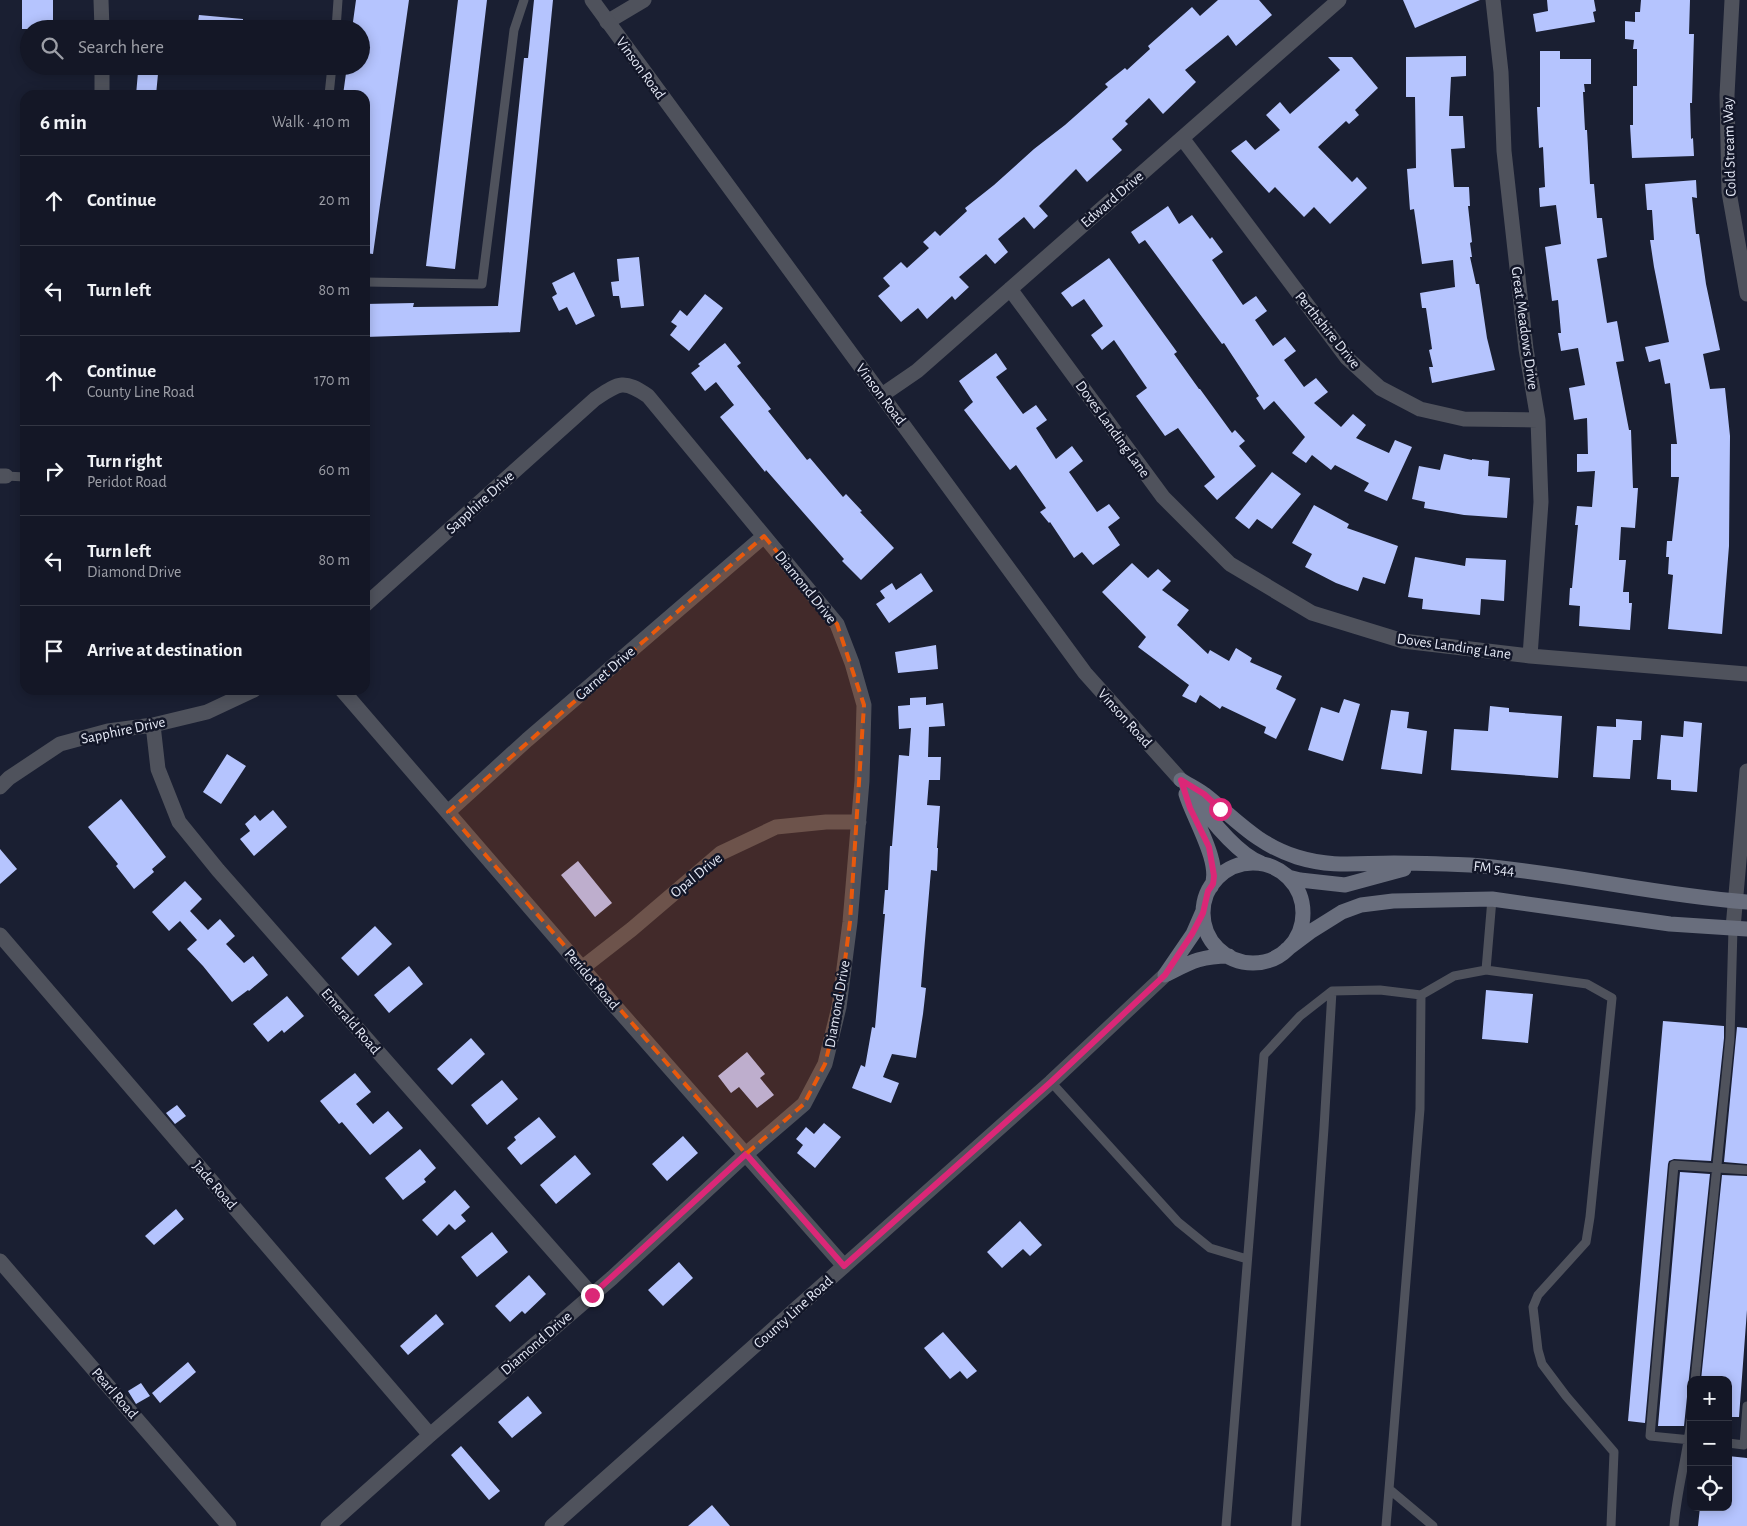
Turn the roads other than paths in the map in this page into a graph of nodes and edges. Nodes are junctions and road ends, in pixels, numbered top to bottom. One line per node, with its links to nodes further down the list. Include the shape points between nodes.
1 (101, 0): 9 (street)
2 (338, 0): 10 (lane)
3 (524, 0): 17 (lane, via 514,30 482,284)
4 (592, 0): 11 (street, Vinson Road)
5 (644, 0): 11 (street)
6 (1339, 0): 16 (street, Edward Drive)
7 (1493, 0): 22 (street, Great Meadows Drive, via 1504,151 1526,349)
8 (1732, 0): 19 (street, Cold Stream Way, via 1727,95 1730,192)
9 (102, 20)
10 (337, 20)
11 (607, 22): 20 (street, Vinson Road)
12 (102, 75): 14 (street)
13 (331, 75): 15 (lane)
14 (102, 90)
15 (329, 90)
16 (1182, 138): 18 (street, Edward Drive); 22 (street, Perthshire Drive, via 1347,358 1380,388 1420,409 1464,419)
17 (370, 282)
18 (1010, 289): 20 (street, Edward Drive, via 916,371); 27 (street, Doves Landing Lane, via 1163,496 1230,564 1312,613 1403,641)
19 (1747, 294)
20 (882, 395): 33 (street, Vinson Road, via 1085,673)
21 (595, 399): 25 (street, Diamond Drive, via 616,386 631,385 648,396); 26 (street, Sapphire Drive)
22 (1538, 420): 27 (street, Great Meadows Drive, via 1541,502)
23 (3, 476): 24 (lane)
24 (20, 477)
25 (764, 536): 35 (street, Garnet Drive); 36 (street, Diamond Drive, via 837,624 852,663 864,705)
26 (370, 601)
27 (1530, 656): 28 (street, Doves Landing Lane)
28 (1747, 674)
29 (243, 695): 31 (street, Sapphire Drive, via 207,712)
30 (346, 695): 35 (street, Peridot Road)
31 (153, 724): 34 (street, Sapphire Drive, via 108,731 60,744); 60 (street, Emerald Road, via 158,770 179,822 224,878)
32 (1747, 771): 42 (street)
33 (1181, 780): 37 (main road, via 1199,805 1243,852); 38 (main road, FM 544, via 1204,794 1261,841 1296,857 1331,865); 40 (main road, via 1209,847)
34 (0, 787)
35 (448, 812): 48 (street, Peridot Road)
36 (859, 822): 48 (street, Opal Drive, via 776,827 721,853); 54 (street, Diamond Drive, via 840,998 826,1064 804,1104)
37 (1264, 864): 39 (main road); 40 (main road, via 1236,866 1219,876)
38 (1420, 864): 39 (main road, via 1344,885); 42 (main road, FM 544, via 1561,876)
39 (1288, 878): 46 (main road, via 1300,895 1303,916 1297,937)
40 (1213, 884): 43 (main road)
41 (1492, 899): 44 (main road, FM 544, via 1670,924); 46 (main road, FM 544, via 1393,901 1361,905 1328,920); 49 (lane)
42 (1742, 902): 44 (street)
43 (1203, 913): 47 (main road, via 1210,937); 50 (main road)
44 (1740, 929): 55 (lane)
45 (0, 935): 63 (street, Jade Road)
46 (1286, 950): 47 (main road, via 1259,962 1243,962)
47 (1229, 956): 50 (main road, via 1198,959)
48 (582, 968): 54 (street, Peridot Road)
49 (1486, 970): 52 (lane, via 1454,976); 75 (lane, via 1587,984 1612,998 1586,1242 1538,1295 1533,1308 1542,1364 1614,1452)
50 (1165, 975): 53 (street, County Line Road)
51 (1332, 991): 52 (lane, via 1380,990); 57 (lane, via 1300,1016 1264,1055); 72 (lane)
52 (1421, 996): 67 (lane, via 1420,1109)
53 (1051, 1082): 57 (lane, via 1178,1222 1210,1248); 59 (street, County Line Road)
54 (746, 1154): 59 (street, Peridot Road); 60 (street, Diamond Drive)
55 (1716, 1168): 56 (lane); 61 (lane); 64 (lane, via 1674,1164 1650,1436)
56 (1747, 1170)
57 (1247, 1259): 71 (lane)
58 (0, 1261): 68 (street, Pearl Road)
59 (844, 1266): 70 (street, County Line Road)
60 (592, 1295): 63 (street, Diamond Drive)
61 (1695, 1376)
62 (1747, 1406): 65 (lane, via 1744,1444)
63 (430, 1434): 69 (street, Diamond Drive)
64 (1687, 1440)
65 (1732, 1443)
66 (1687, 1453): 76 (lane, via 1676,1500)
67 (1389, 1489): 73 (lane); 74 (lane)
68 (229, 1526)
69 (328, 1526)
70 (553, 1526)
71 (1226, 1526)
72 (1296, 1526)
73 (1386, 1526)
74 (1433, 1526)
75 (1611, 1526)
76 (1674, 1526)

